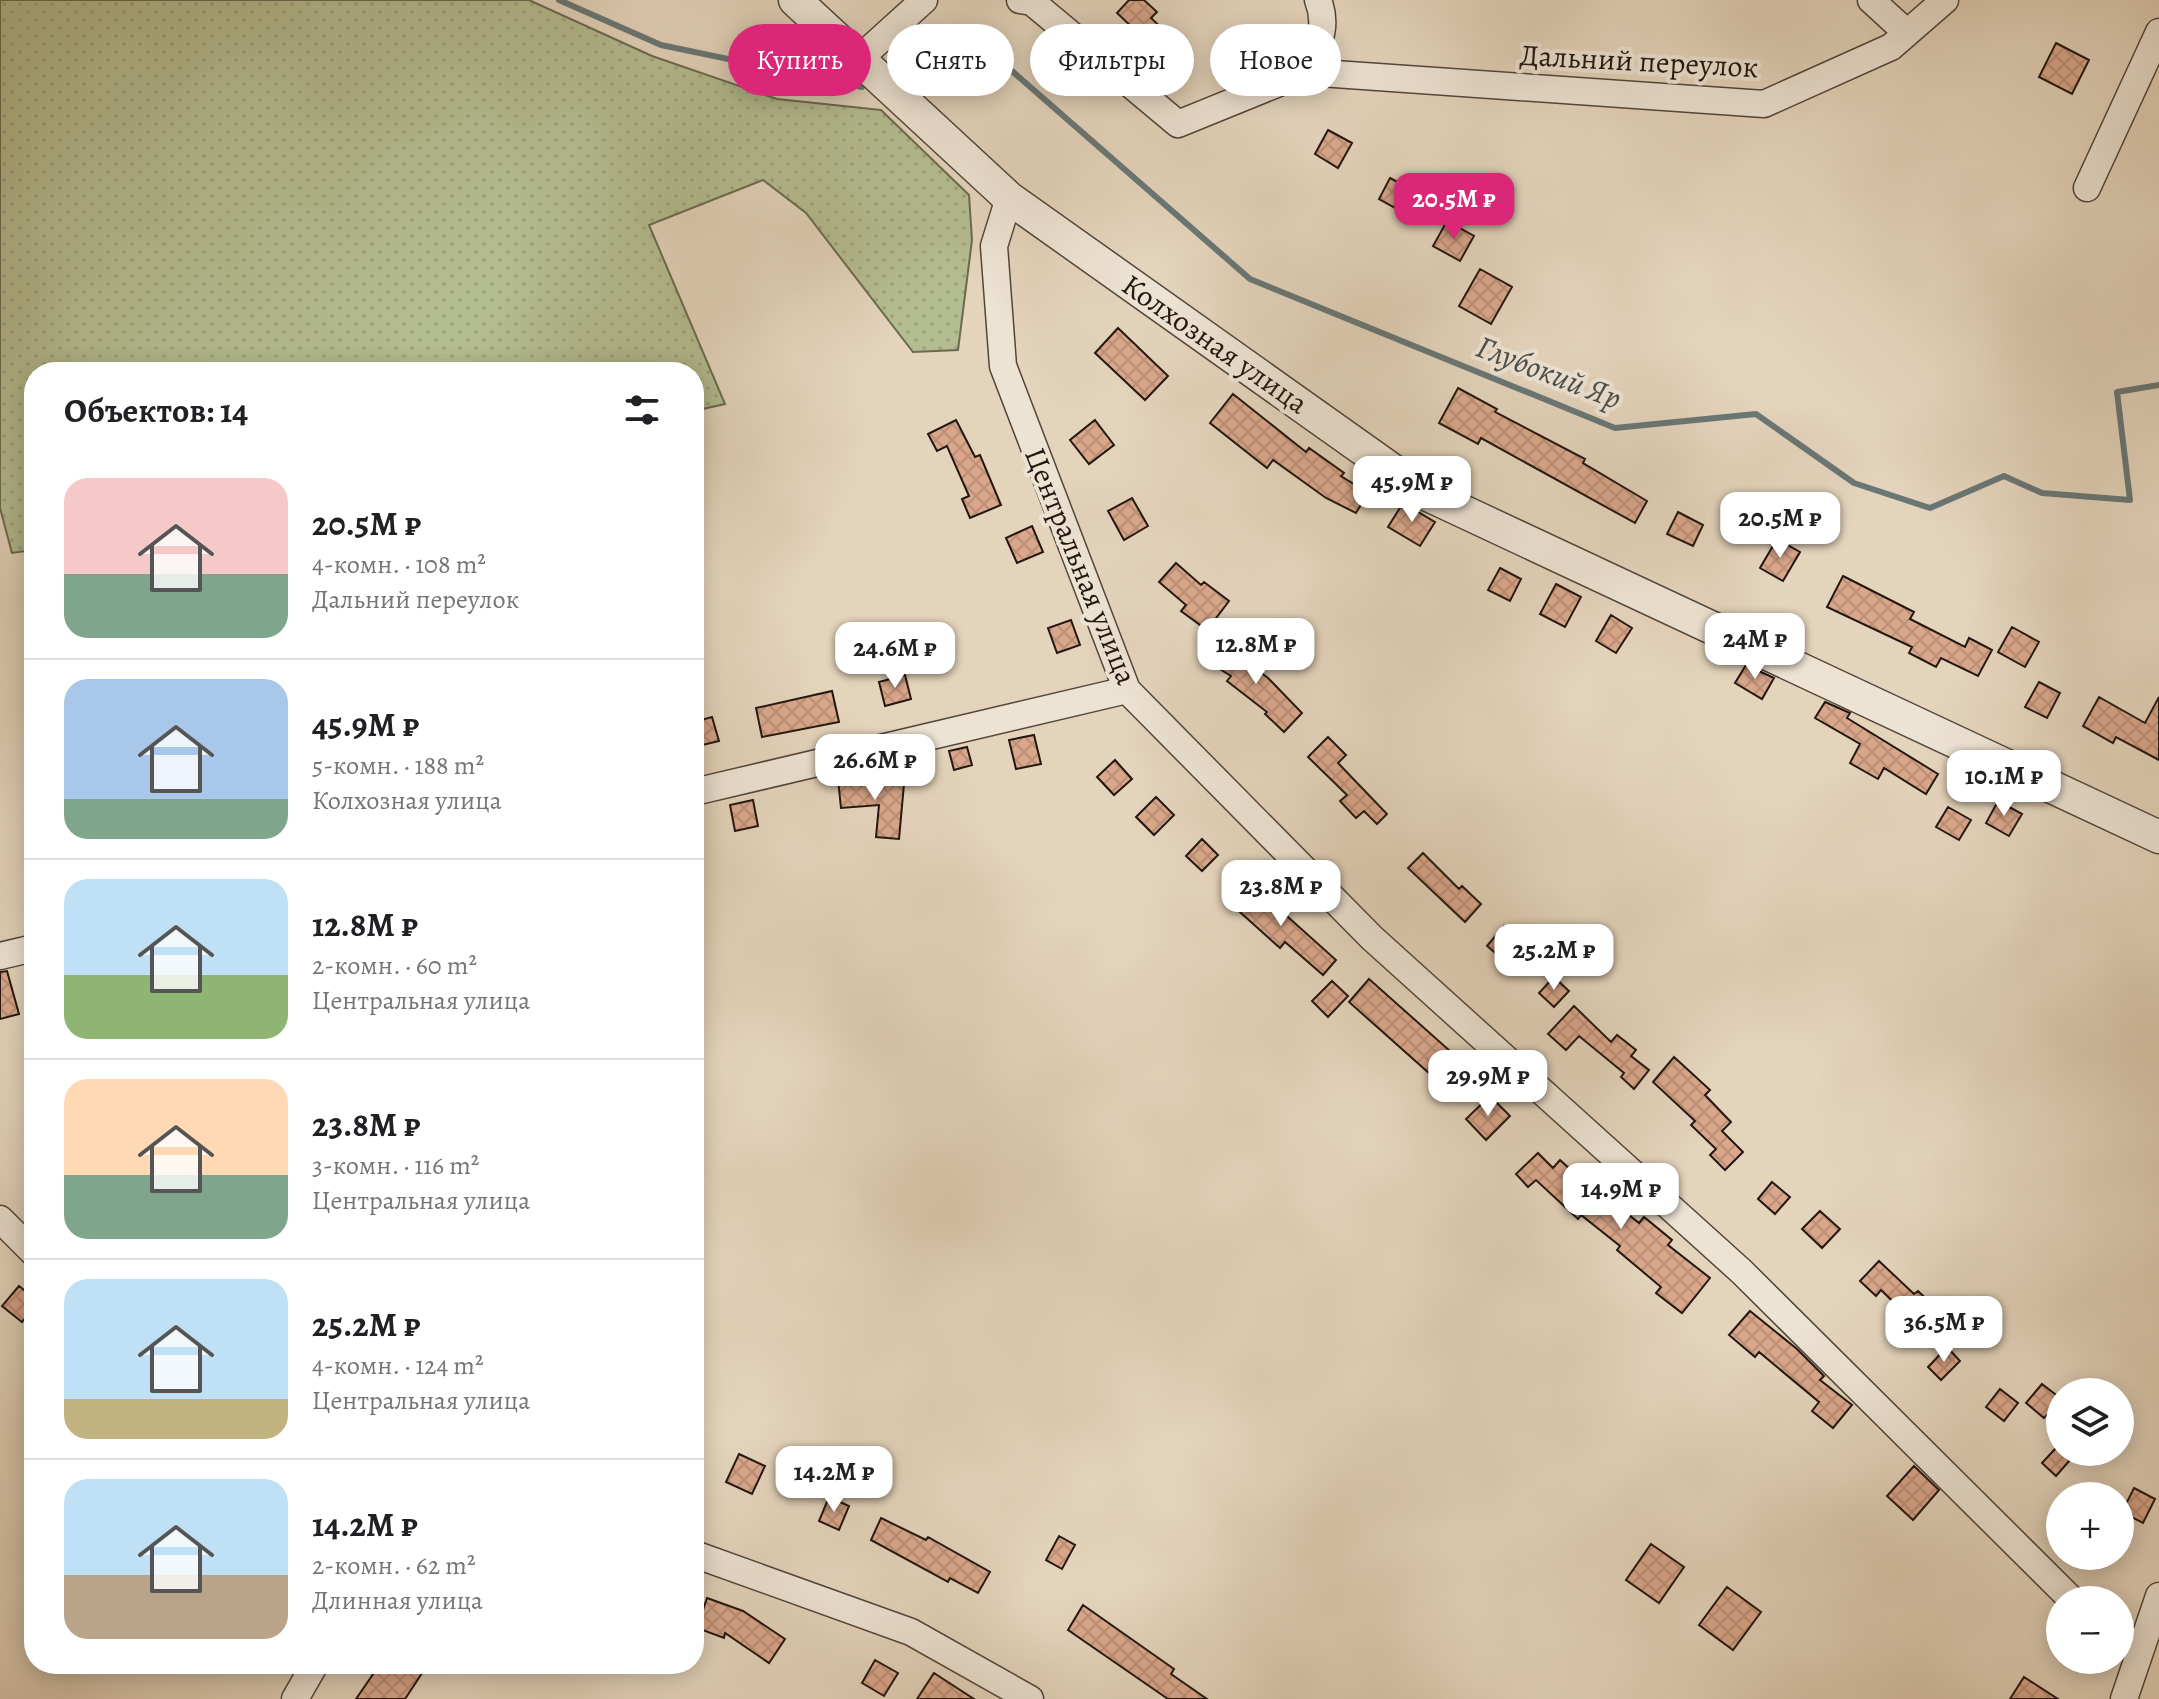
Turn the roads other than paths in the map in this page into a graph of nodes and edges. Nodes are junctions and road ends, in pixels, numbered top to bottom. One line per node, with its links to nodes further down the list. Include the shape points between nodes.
1 (795, 0): 7 (street)
2 (924, 0): 11 (street)
3 (1020, 0): 14 (street, Дальний переулок, via 1032,2 1178,124)
4 (1318, 0): 8 (street)
5 (1871, 0): 10 (street)
6 (1945, 0): 10 (street, Дальний переулок)
7 (822, 24)
8 (1323, 24)
9 (2159, 32): 15 (street)
10 (1907, 33): 13 (street, Дальний переулок, via 1891,47 1764,104)
11 (871, 48)
12 (871, 68): 16 (street)
13 (1341, 74)
14 (1247, 96)
15 (2087, 188)
16 (1009, 198): 17 (street, Центральная улица, via 994,246 1003,366); 19 (street, Колхозная улица, via 1426,494)
17 (1127, 690): 18 (street); 25 (street, Центральная улица, via 1372,938 1742,1272)
18 (704, 790)
19 (2159, 837)
20 (24, 950): 21 (street)
21 (0, 956)
22 (0, 1219): 23 (street)
23 (24, 1243)
24 (704, 1558): 31 (street, via 911,1632)
25 (2058, 1586)
26 (2159, 1596): 27 (street)
27 (2134, 1644)
28 (309, 1674): 30 (street)
29 (2126, 1674): 32 (street)
30 (295, 1699)
31 (1030, 1699)
32 (2124, 1699)

